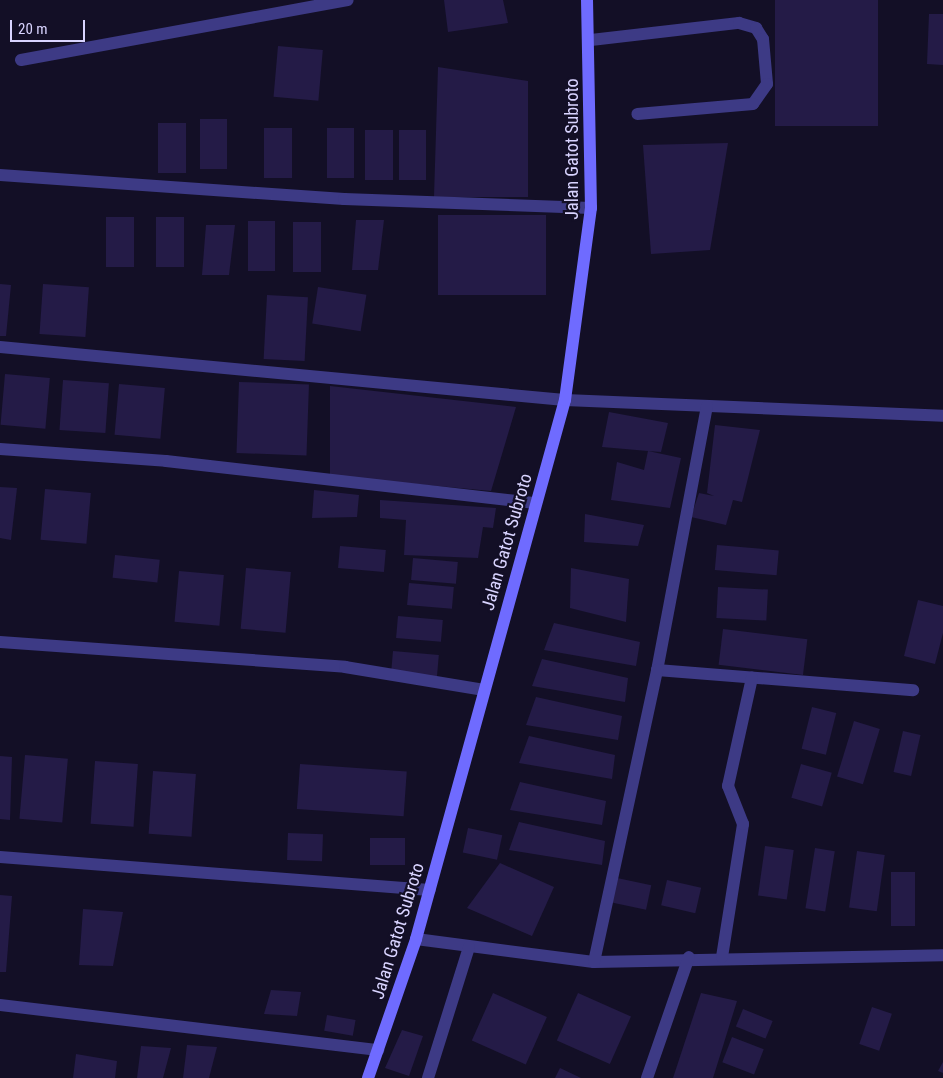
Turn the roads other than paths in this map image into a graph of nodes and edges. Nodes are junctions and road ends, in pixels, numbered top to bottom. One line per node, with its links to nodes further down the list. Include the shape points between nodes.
1 (348, 0): 4 (street)
2 (587, 0): 3 (street, Jalan Gatot Subroto)
3 (591, 40): 5 (street, via 740,23 756,28 763,39 767,84 753,104); 7 (street, Jalan Gatot Subroto)
4 (21, 60)
5 (637, 114)
6 (0, 175): 7 (street, via 344,199)
7 (591, 208): 9 (street, Jalan Gatot Subroto)
8 (0, 347): 9 (street)
9 (565, 400): 10 (street); 13 (street, Jalan Gatot Subroto)
10 (707, 406): 11 (street); 15 (street)
11 (943, 416)
12 (0, 449): 13 (street, via 166,461)
13 (536, 502): 17 (street, Jalan Gatot Subroto)
14 (0, 642): 17 (street, via 345,667)
15 (657, 670): 16 (street); 26 (street)
16 (752, 678): 18 (street); 25 (street, via 728,786 743,824)
17 (484, 690): 20 (street, Jalan Gatot Subroto)
18 (913, 690)
19 (0, 857): 20 (street)
20 (430, 890): 21 (street, Jalan Gatot Subroto)
21 (416, 939): 22 (street); 28 (street, Jalan Gatot Subroto)
22 (469, 947): 26 (street); 30 (street)
23 (943, 955): 25 (street)
24 (689, 957): 25 (street); 26 (street); 31 (street)
25 (722, 957)
26 (594, 962)
27 (0, 1005): 28 (street)
28 (378, 1050): 29 (street, Jalan Gatot Subroto)
29 (368, 1078)
30 (428, 1078)
31 (647, 1078)

